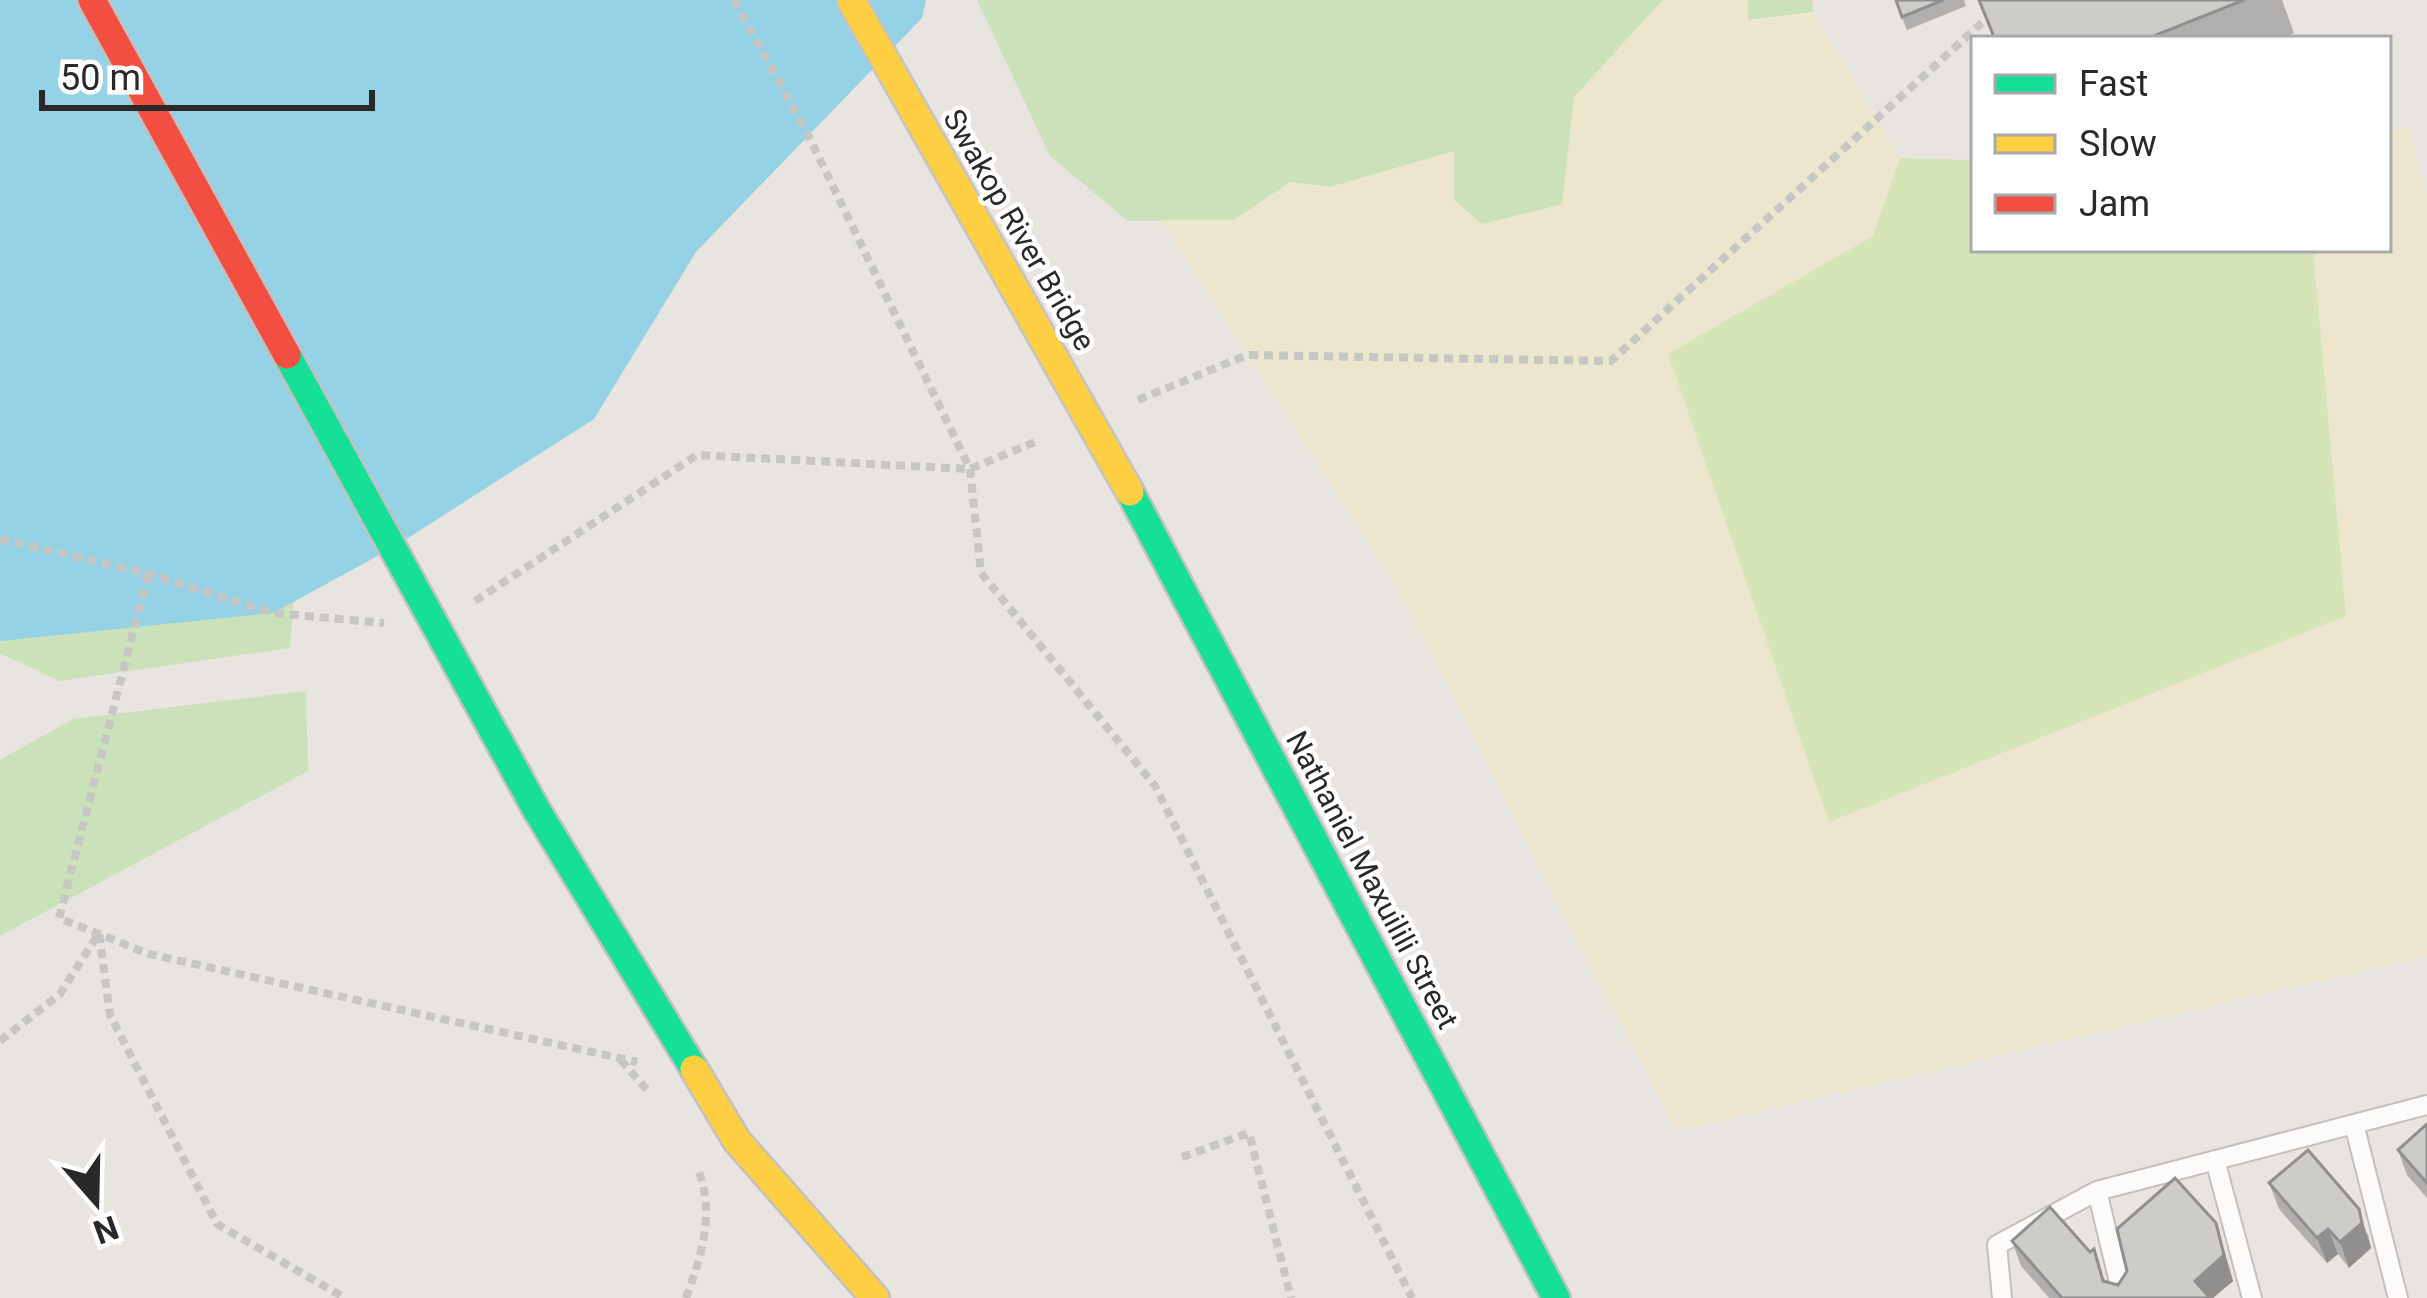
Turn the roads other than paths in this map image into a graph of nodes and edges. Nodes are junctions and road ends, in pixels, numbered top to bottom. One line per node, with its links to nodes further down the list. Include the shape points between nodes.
1 (92, 0): 8 (main road, via 536,808 736,1141)
2 (851, 0): 3 (main road, Swakop River Bridge, bridge)
3 (1130, 492): 9 (main road, Nathaniel Maxuilili Street)
4 (2427, 1105): 5 (lane)
5 (2354, 1124): 6 (lane); 13 (lane)
6 (2215, 1160): 7 (lane); 12 (lane)
7 (2097, 1191): 10 (lane, via 1997,1245); 11 (lane)
8 (875, 1298)
9 (1556, 1298)
10 (2002, 1298)
11 (2123, 1298)
12 (2252, 1298)
13 (2398, 1298)

